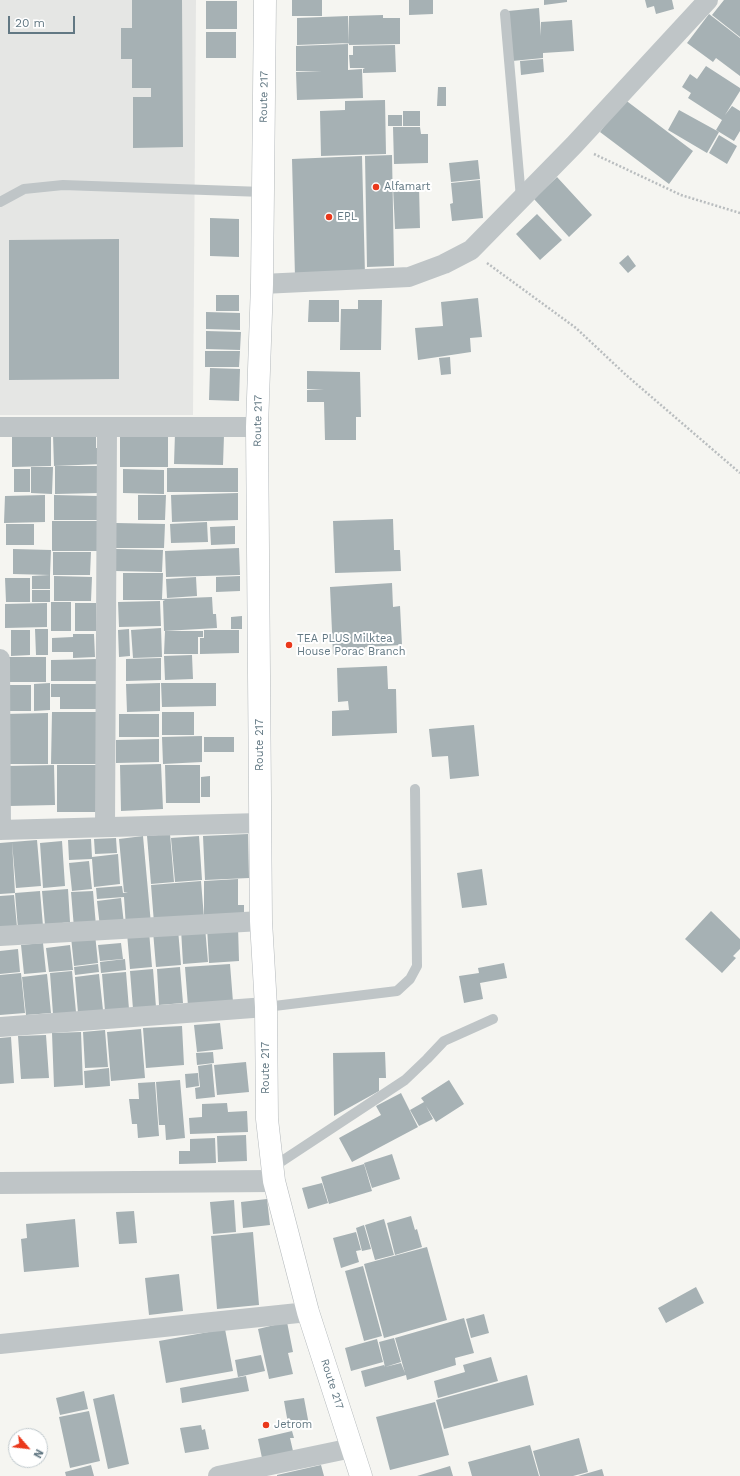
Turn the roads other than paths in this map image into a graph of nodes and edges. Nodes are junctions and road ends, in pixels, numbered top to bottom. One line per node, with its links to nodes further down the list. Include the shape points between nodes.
1 (265, 0): 4 (main road, Route 217)
2 (708, 0): 5 (street)
3 (505, 14): 5 (lane)
4 (263, 192): 6 (lane, via 64,185 24,189); 7 (main road, Route 217)
5 (522, 200): 7 (street, via 471,250 444,264 409,277)
6 (0, 202)
7 (262, 284): 9 (main road, Route 217)
8 (0, 427): 10 (street)
9 (257, 427): 10 (street); 13 (main road, Route 217)
10 (107, 428): 14 (street)
11 (0, 659): 15 (street)
12 (415, 789): 18 (lane, via 417,966 410,979 397,991)
13 (260, 823): 14 (street); 16 (main road, Route 217)
14 (105, 827): 15 (street)
15 (1, 830)
16 (261, 921): 17 (street); 18 (main road, Route 217)
17 (0, 936)
18 (266, 1007): 20 (street); 21 (main road, Route 217, via 267,1119)
19 (493, 1019): 21 (lane, via 444,1040 405,1080)
20 (0, 1028)
21 (273, 1174): 22 (street); 23 (main road, Route 217)
22 (0, 1183)
23 (308, 1312): 24 (street); 25 (main road, Route 217)
24 (0, 1344)
25 (352, 1448): 26 (street); 27 (main road, Route 217)
26 (218, 1476)
27 (361, 1476)

